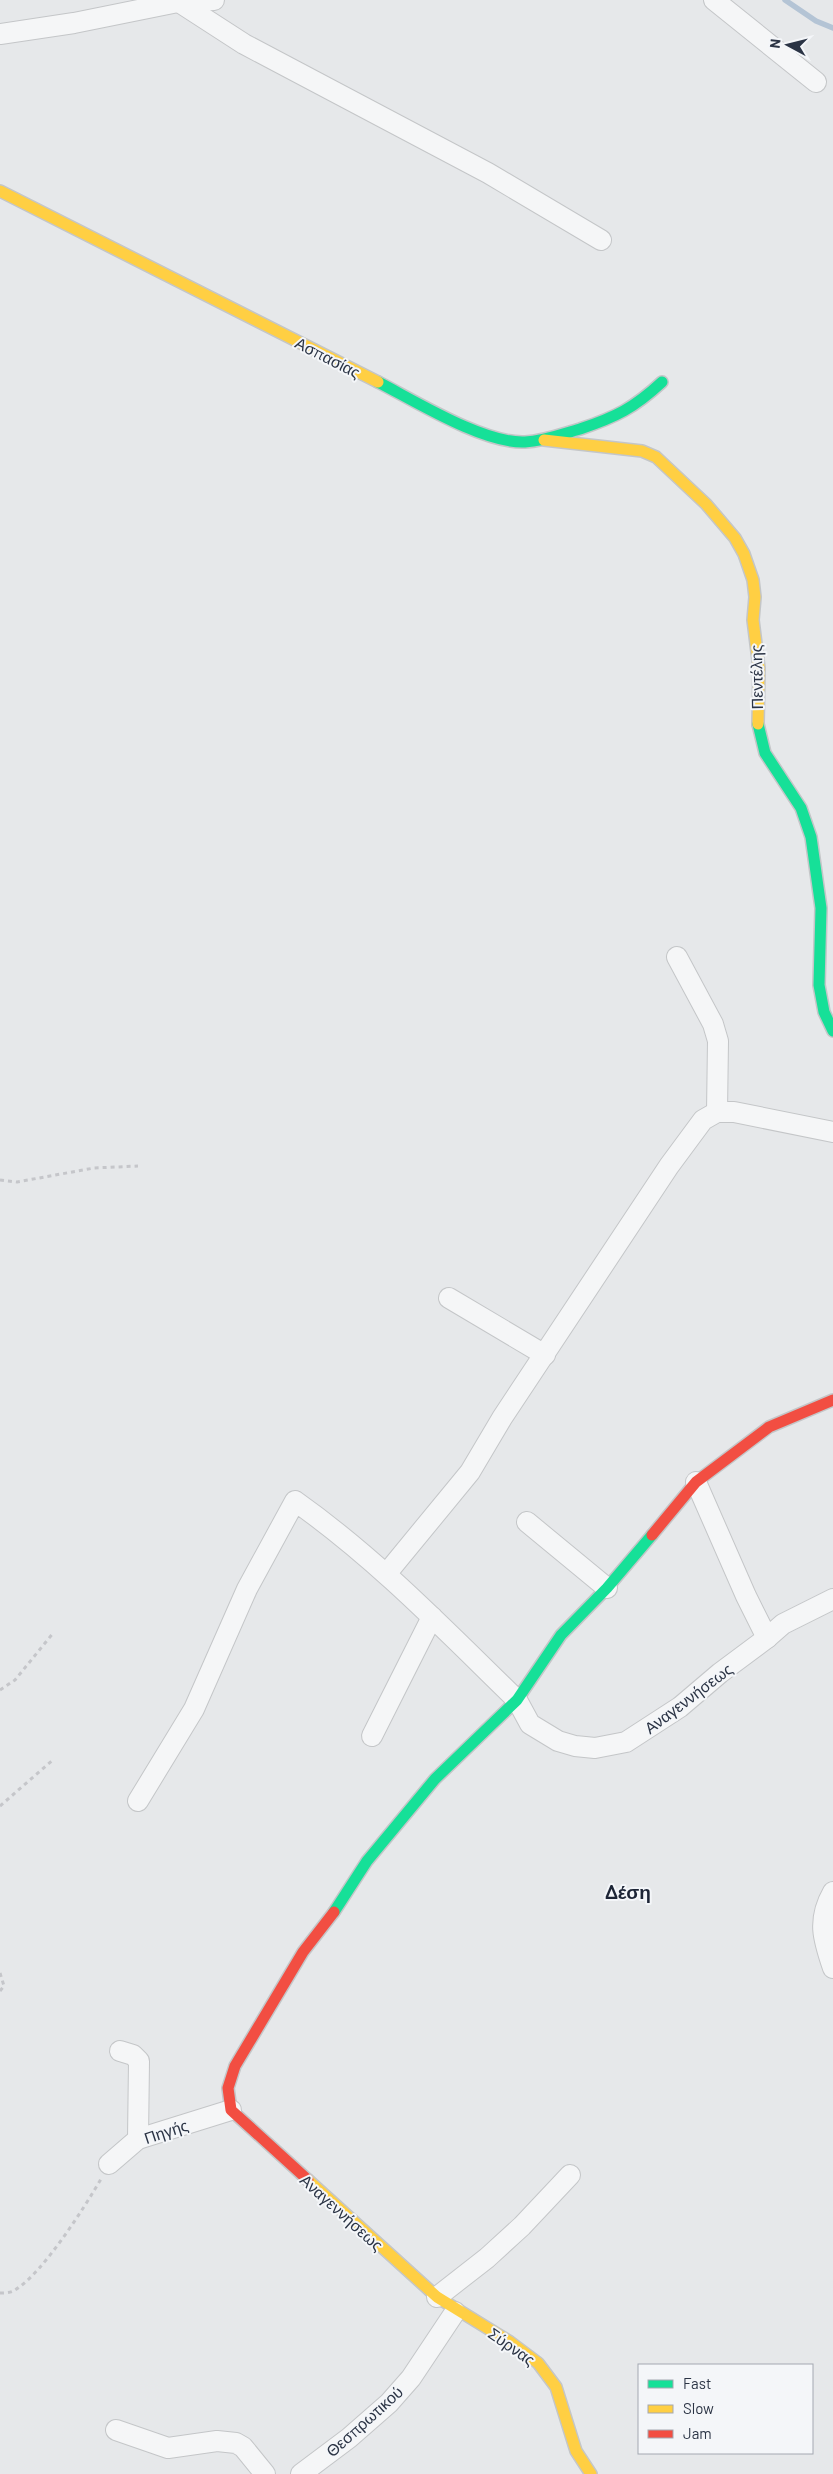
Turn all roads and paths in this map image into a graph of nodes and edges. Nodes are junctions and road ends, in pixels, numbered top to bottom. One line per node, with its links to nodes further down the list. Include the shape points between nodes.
1 (214, 0): 3 (street)
2 (714, 0): 5 (street)
3 (177, 1): 4 (street, via 74,24); 7 (street, via 244,44 488,173)
4 (0, 34)
5 (816, 82)
6 (0, 191): 9 (street, Ασπασίας, via 446,417 496,438 523,442)
7 (601, 240)
8 (662, 382): 9 (street, Ασπασίας, via 614,418)
9 (544, 440): 11 (street, Πεντέλης, via 642,451 656,457 706,504 735,538 744,554 755,597 753,620 759,668 757,721 765,753 801,808 811,837 821,908 819,985 824,1012)
10 (677, 957): 12 (street, via 713,1024 718,1041)
11 (833, 1031)
12 (717, 1112): 13 (street, via 734,1112); 17 (street, via 703,1120 668,1166)
13 (833, 1132)
14 (138, 1166): 15 (path, via 94,1168 17,1182)
15 (0, 1180)
16 (448, 1298): 17 (street)
17 (545, 1355): 21 (street, via 470,1472)
18 (833, 1400): 19 (street, via 769,1427)
19 (696, 1482): 22 (street); 26 (street)
20 (527, 1522): 22 (street)
21 (387, 1574): 24 (street, Αναγεννήσεως); 31 (street, Αναγεννήσεως, via 295,1501 247,1589 194,1709)
22 (607, 1588): 28 (street, via 561,1635)
23 (833, 1599): 26 (street, Αναγεννήσεως, via 783,1624)
24 (432, 1617): 28 (street, Αναγεννήσεως); 29 (street)
25 (54, 1632): 27 (path, via 15,1680)
26 (768, 1638): 28 (street, Αναγεννήσεως, via 680,1707 626,1742 595,1748 558,1741 530,1724)
27 (0, 1690)
28 (517, 1700): 38 (street, via 435,1779 367,1862 336,1911 303,1952 235,2066 226,2097)
29 (372, 1736)
30 (54, 1759): 32 (path)
31 (138, 1801)
32 (0, 1806)
33 (833, 1892): 34 (street, via 826,1904 822,1924)
34 (833, 1968)
35 (0, 1973): 36 (path, via 4,1986)
36 (0, 1991)
37 (120, 2051): 39 (street, via 133,2055 138,2061)
38 (230, 2110): 39 (street, Πηγής); 43 (street, Αναγεννήσεως)
39 (138, 2140): 40 (street, Πηγής)
40 (109, 2164): 42 (path, via 82,2211 40,2266 14,2291)
41 (570, 2175): 43 (street, via 522,2226)
42 (0, 2293)
43 (437, 2298): 44 (street, Αναγεννήσεως)
44 (455, 2312): 47 (street, Θεσπρωτικού, via 411,2378 388,2403); 48 (street, Σύρνας, via 482,2324 536,2361 550,2377 560,2397 566,2425)
45 (116, 2430): 46 (street, via 168,2448 228,2440 242,2447)
46 (265, 2474)
47 (301, 2474)
48 (591, 2474)

